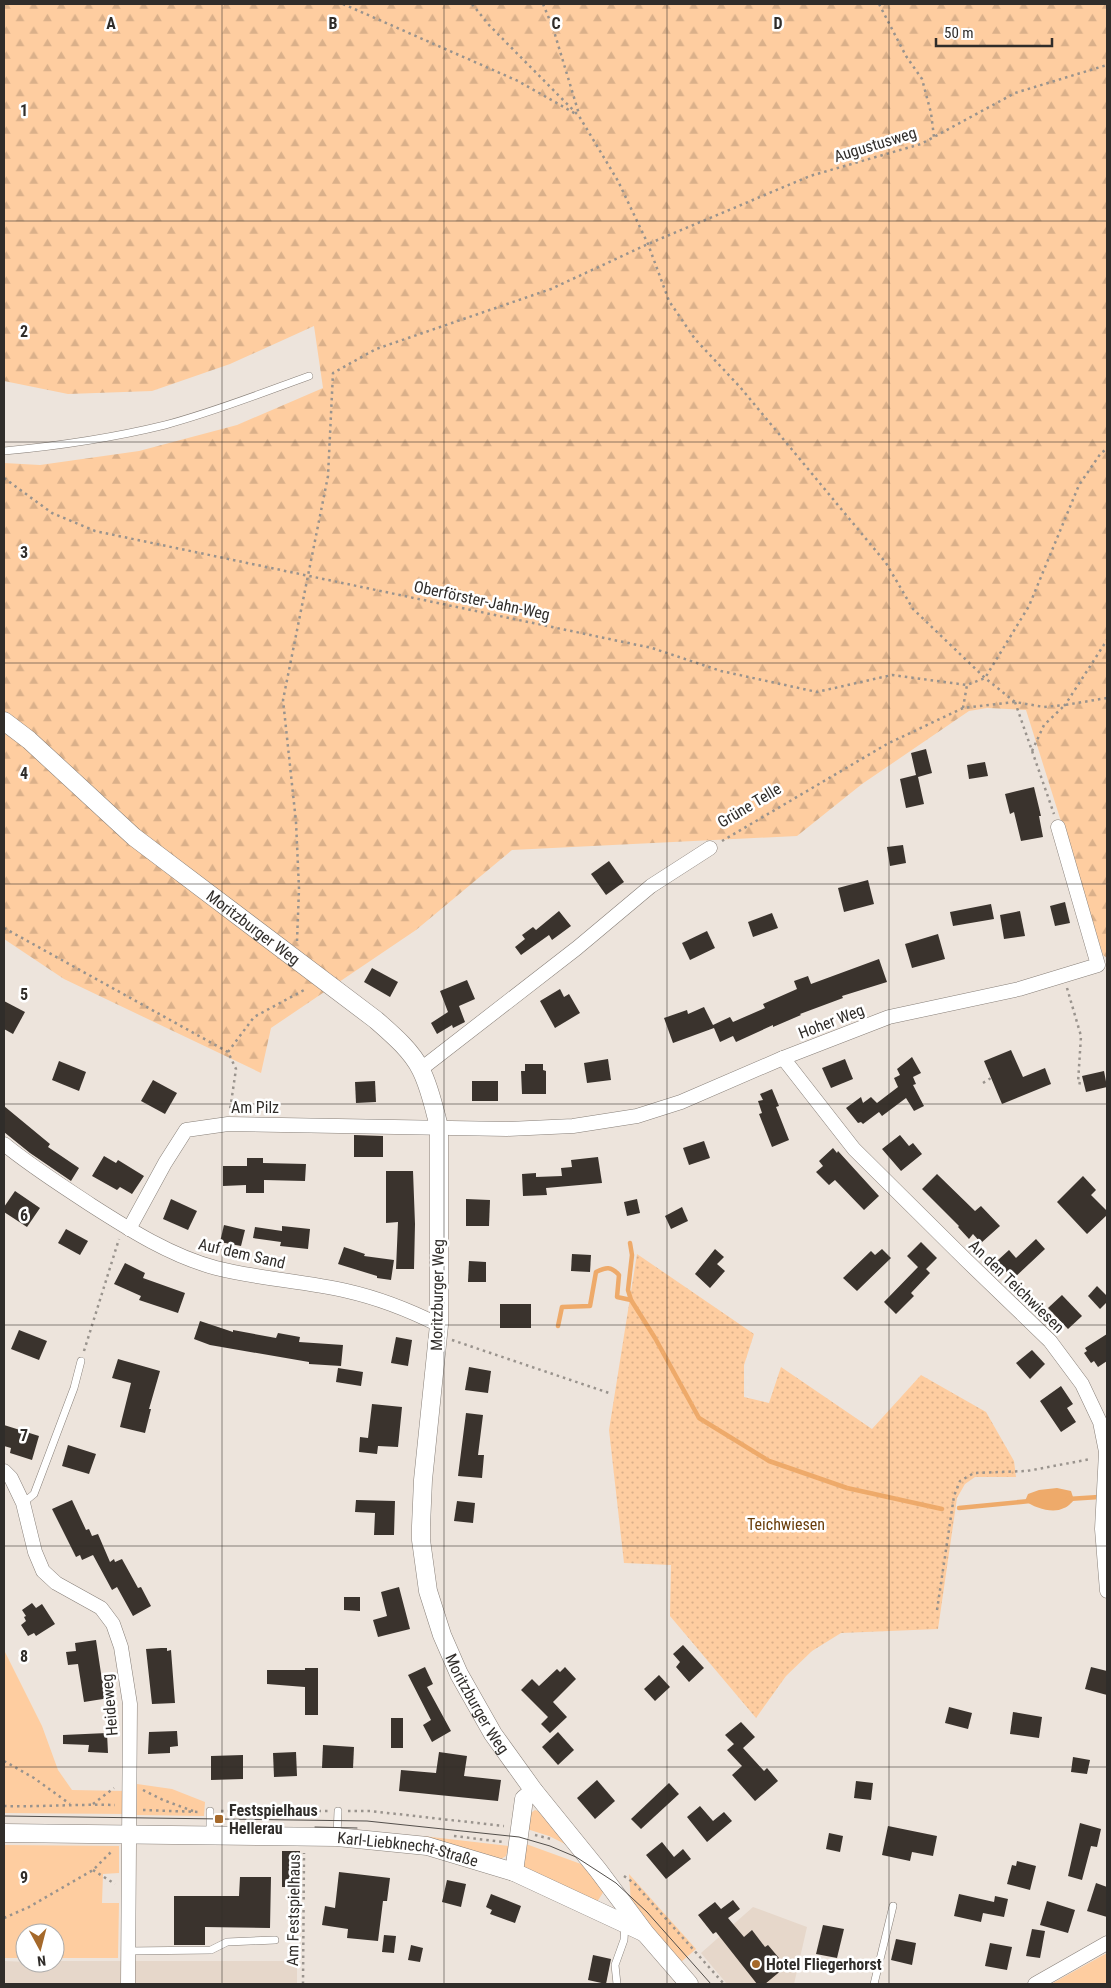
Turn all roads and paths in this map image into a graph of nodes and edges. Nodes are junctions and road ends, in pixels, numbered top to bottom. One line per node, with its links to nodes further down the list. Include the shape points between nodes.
1 (343, 4): 6 (path, via 518,81)
2 (472, 4): 6 (path)
3 (543, 4): 6 (path)
4 (879, 4): 7 (path, via 922,80)
5 (1107, 65): 7 (path, Augustusweg, via 1015,93)
6 (579, 116): 8 (path, via 618,181)
7 (934, 137): 8 (path, Augustusweg, via 921,144 810,176)
8 (648, 244): 13 (path, Augustusweg, via 551,289 376,349 333,373 328,476); 15 (path, via 669,301 695,339 740,387 886,563 913,609)
9 (310, 376): 11 (lane, via 166,425 87,442)
10 (1107, 449): 15 (path, via 1079,485 1029,606)
11 (4, 452)
12 (4, 478): 13 (path, Oberförster-Jahn-Weg, via 52,513 95,531)
13 (309, 576): 16 (path, Oberförster-Jahn-Weg, via 652,648 721,671 817,692 892,675); 26 (path, via 283,700 296,822 299,890)
14 (1107, 640): 19 (path)
15 (985, 678): 16 (path); 18 (path)
16 (967, 685): 20 (path)
17 (1107, 698): 19 (path)
18 (1015, 702): 19 (path, via 1044,707); 20 (path, Grüne Telle); 22 (path)
19 (1065, 705): 22 (path, via 1044,725)
20 (963, 708): 24 (path, Grüne Telle, via 887,744)
21 (4, 722): 26 (street, Moritzburger Weg, via 29,740 134,836)
22 (1032, 751): 23 (path)
23 (1058, 827): 27 (street, Hoher Weg, via 1098,965)
24 (710, 848): 31 (street, Grüne Telle, via 651,886)
25 (4, 928): 29 (path)
26 (296, 958): 28 (street, Moritzburger Weg)
27 (1065, 974): 30 (street, Hoher Weg, via 1019,988 889,1017); 34 (path, via 1067,994 1081,1036 1078,1083)
28 (323, 980): 29 (path, via 254,1017); 31 (street, Moritzburger Weg, via 386,1029)
29 (228, 1052): 35 (path, via 236,1069)
30 (783, 1058): 36 (street, Hoher Weg, via 681,1102 637,1116 573,1126 507,1129); 42 (street, An den Teichwiesen, via 854,1149 1050,1341 1082,1384 1100,1422)
31 (421, 1069): 36 (street, Moritzburger Weg)
32 (991, 1078): 33 (path)
33 (983, 1083)
34 (1084, 1084)
35 (228, 1124): 36 (street, Am Pilz); 38 (street, Am Pilz, via 186,1130)
36 (439, 1127): 39 (street, Moritzburger Weg)
37 (4, 1144): 38 (street, Auf dem Sand)
38 (125, 1233): 39 (street, Auf dem Sand, via 214,1268 347,1291 389,1304); 40 (path)
39 (439, 1331): 41 (path); 50 (street, Moritzburger Weg, via 420,1540 428,1591 442,1635 475,1704)
40 (81, 1361): 44 (lane, via 34,1494)
41 (612, 1394)
42 (1107, 1452): 45 (street, An den Teichwiesen, via 1102,1529); 46 (path, via 1090,1460 1027,1471 974,1473 960,1481 954,1496)
43 (4, 1471): 44 (street, Heideweg, via 12,1478)
44 (24, 1503): 61 (street, Heideweg, via 34,1552 44,1571 56,1583 101,1608 113,1624 121,1647 130,1704)
45 (1107, 1591)
46 (937, 1610)
47 (4, 1761): 51 (path)
48 (114, 1788): 52 (path)
49 (142, 1789): 58 (path)
50 (534, 1791): 71 (street, via 524,1799); 77 (street, Moritzburger Weg)
51 (71, 1804): 52 (path); 53 (path)
52 (93, 1804): 54 (path)
53 (4, 1806)
54 (121, 1806)
55 (134, 1810): 58 (path)
56 (210, 1811): 57 (path); 58 (path); 64 (lane)
57 (338, 1811): 59 (path, via 370,1811); 66 (lane)
58 (197, 1812)
59 (513, 1827)
60 (4, 1834): 61 (street, Karl-Liebknecht-Straße)
61 (129, 1834): 64 (street, Karl-Liebknecht-Straße); 73 (street, Heideweg)
62 (533, 1834): 67 (path)
63 (449, 1835): 68 (path)
64 (210, 1836): 65 (street, Karl-Liebknecht-Straße)
65 (305, 1837): 66 (street, Karl-Liebknecht-Straße); 82 (path, Am Festspielhaus)
66 (337, 1837): 71 (street, Karl-Liebknecht-Straße, via 427,1846)
67 (554, 1841)
68 (512, 1844)
69 (114, 1850): 70 (path)
70 (93, 1870): 73 (path); 75 (path)
71 (514, 1872): 76 (street, Karl-Liebknecht-Straße)
72 (622, 1873): 85 (path)
73 (128, 1893): 80 (street, Heideweg)
74 (893, 1906): 86 (lane)
75 (4, 1918)
76 (625, 1923): 77 (street, Karl-Liebknecht-Straße); 83 (lane, via 624,1940 615,1965)
77 (645, 1933): 84 (street, Moritzburger Weg)
78 (275, 1940): 80 (lane, via 227,1942 211,1950)
79 (1107, 1943): 87 (street)
80 (128, 1950): 81 (street, Heideweg)
81 (128, 1984)
82 (303, 1984)
83 (617, 1984)
84 (689, 1984)
85 (724, 1984)
86 (874, 1984)
87 (1035, 1984)

